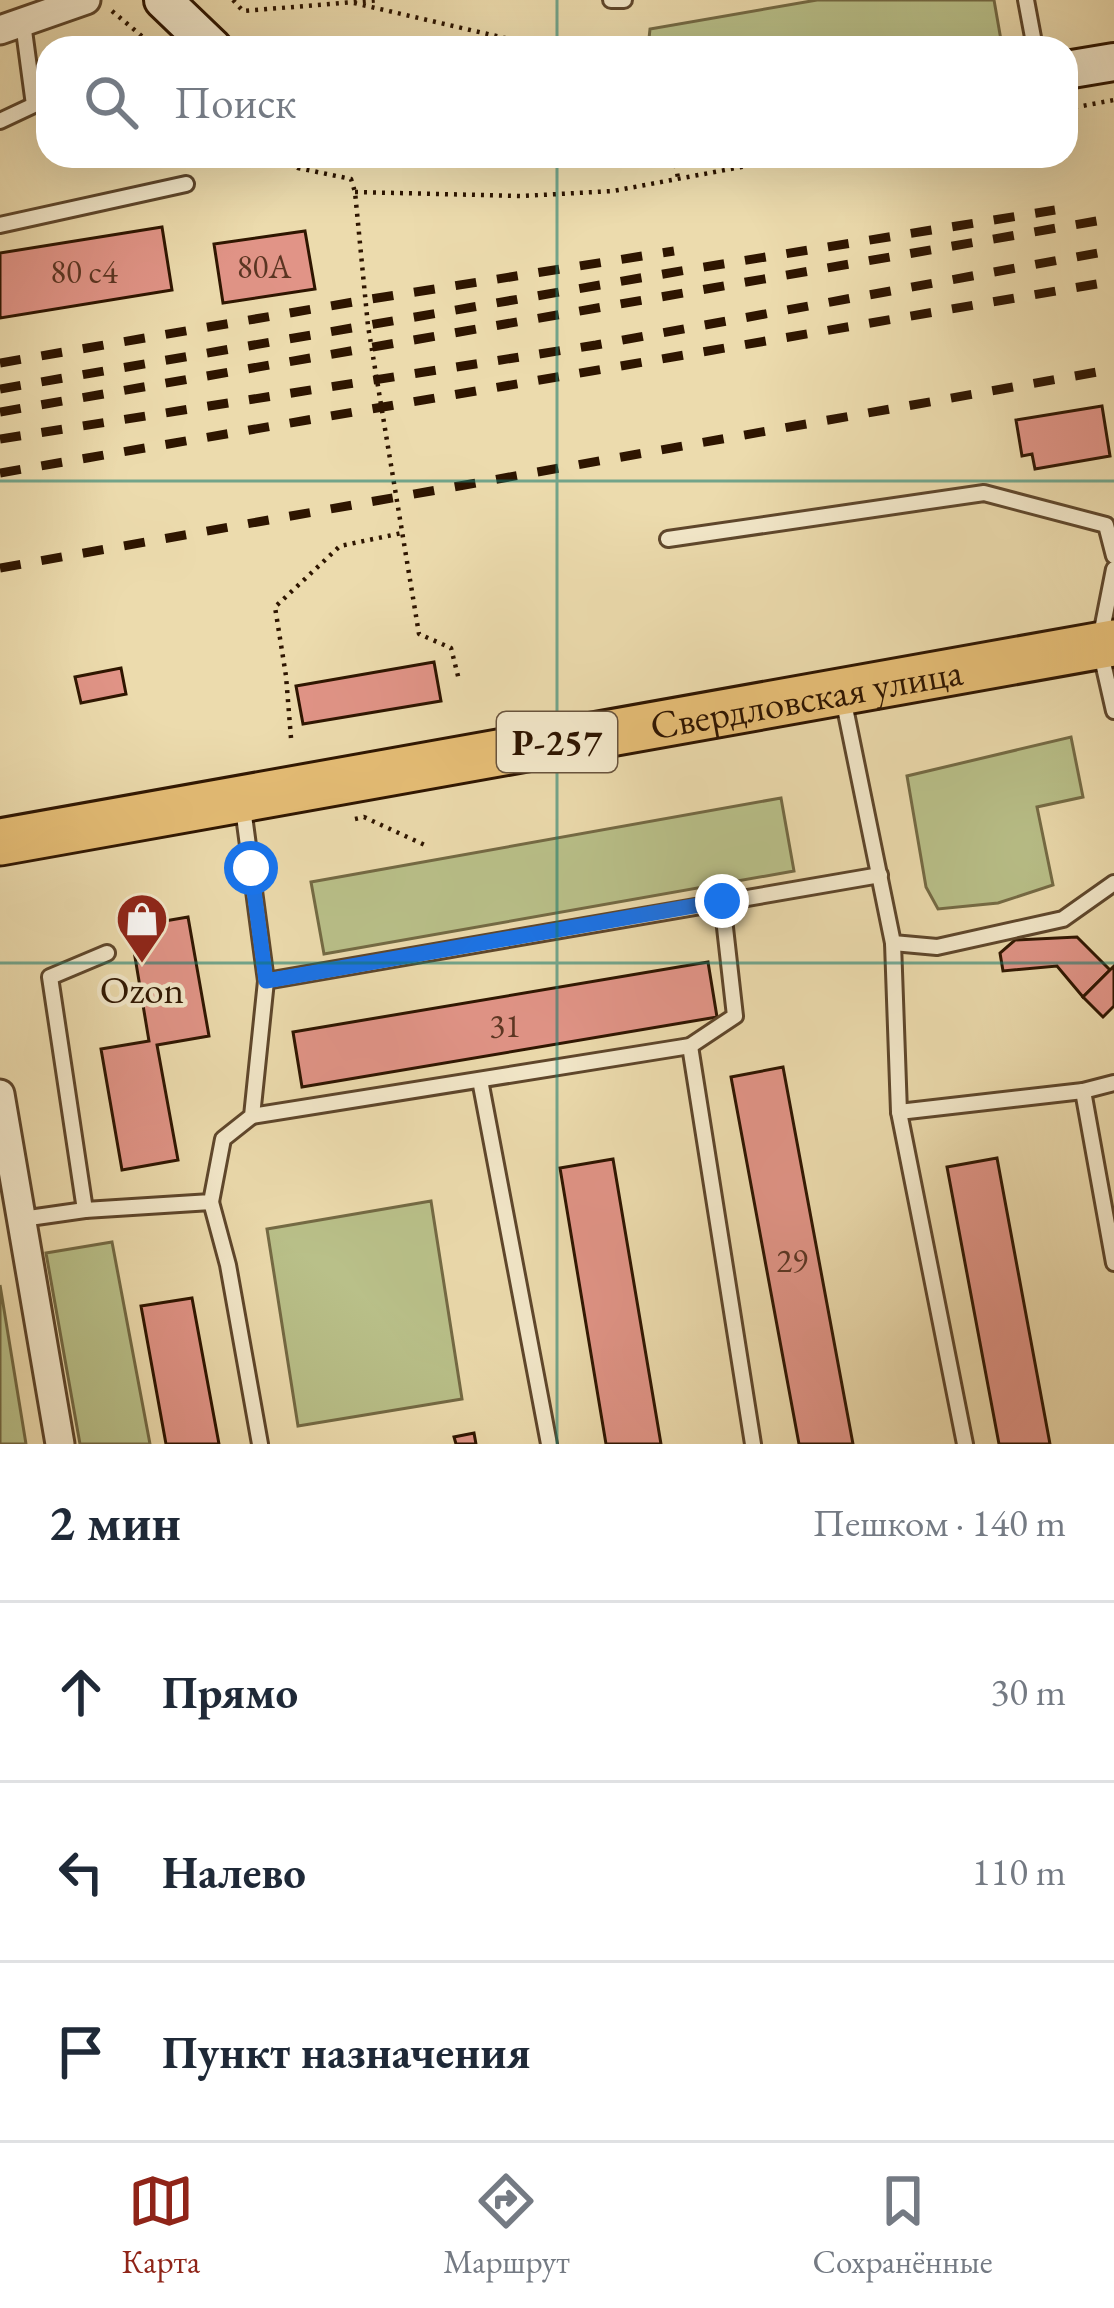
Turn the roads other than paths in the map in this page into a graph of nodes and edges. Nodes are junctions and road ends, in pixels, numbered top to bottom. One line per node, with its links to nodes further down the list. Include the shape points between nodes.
1 (86, 0): 6 (street)
2 (163, 0): 7 (main road)
3 (611, 0): 4 (lane)
4 (624, 0)
5 (1026, 0): 8 (lane)
6 (12, 27): 11 (lane, via 34,105)
7 (200, 36)
8 (1033, 36)
9 (1114, 62): 10 (main road)
10 (1078, 68)
11 (0, 121)
12 (186, 184): 13 (lane)
13 (0, 225)
14 (668, 539): 15 (lane, via 984,493 1106,525)
15 (1114, 556)
16 (1114, 569): 17 (lane)
17 (1107, 644): 18 (highway, Свердловская улица / Р-257); 19 (lane)
18 (842, 693): 20 (highway, Свердловская улица / Р-257); 22 (lane)
19 (1114, 711)
20 (242, 799): 21 (highway, Свердловская улица / Р-257); 27 (lane)
21 (0, 842)
22 (880, 874): 24 (lane); 25 (lane)
23 (1114, 883): 25 (lane, via 1063,920 937,947)
24 (722, 901): 27 (lane); 28 (lane, via 735,1016)
25 (892, 943): 33 (lane)
26 (107, 953): 36 (lane, via 50,977)
27 (266, 981): 34 (lane)
28 (690, 1046): 29 (lane); 42 (lane)
29 (480, 1080): 34 (lane); 41 (lane)
30 (1114, 1083): 31 (lane)
31 (1083, 1090): 33 (lane); 38 (lane)
32 (0, 1094): 37 (street)
33 (899, 1112): 43 (lane)
34 (251, 1116): 35 (lane, via 224,1139)
35 (211, 1202): 36 (lane); 40 (lane)
36 (86, 1210): 37 (lane)
37 (22, 1219): 39 (street)
38 (1114, 1263)
39 (59, 1444)
40 (260, 1444)
41 (549, 1444)
42 (753, 1444)
43 (965, 1444)

